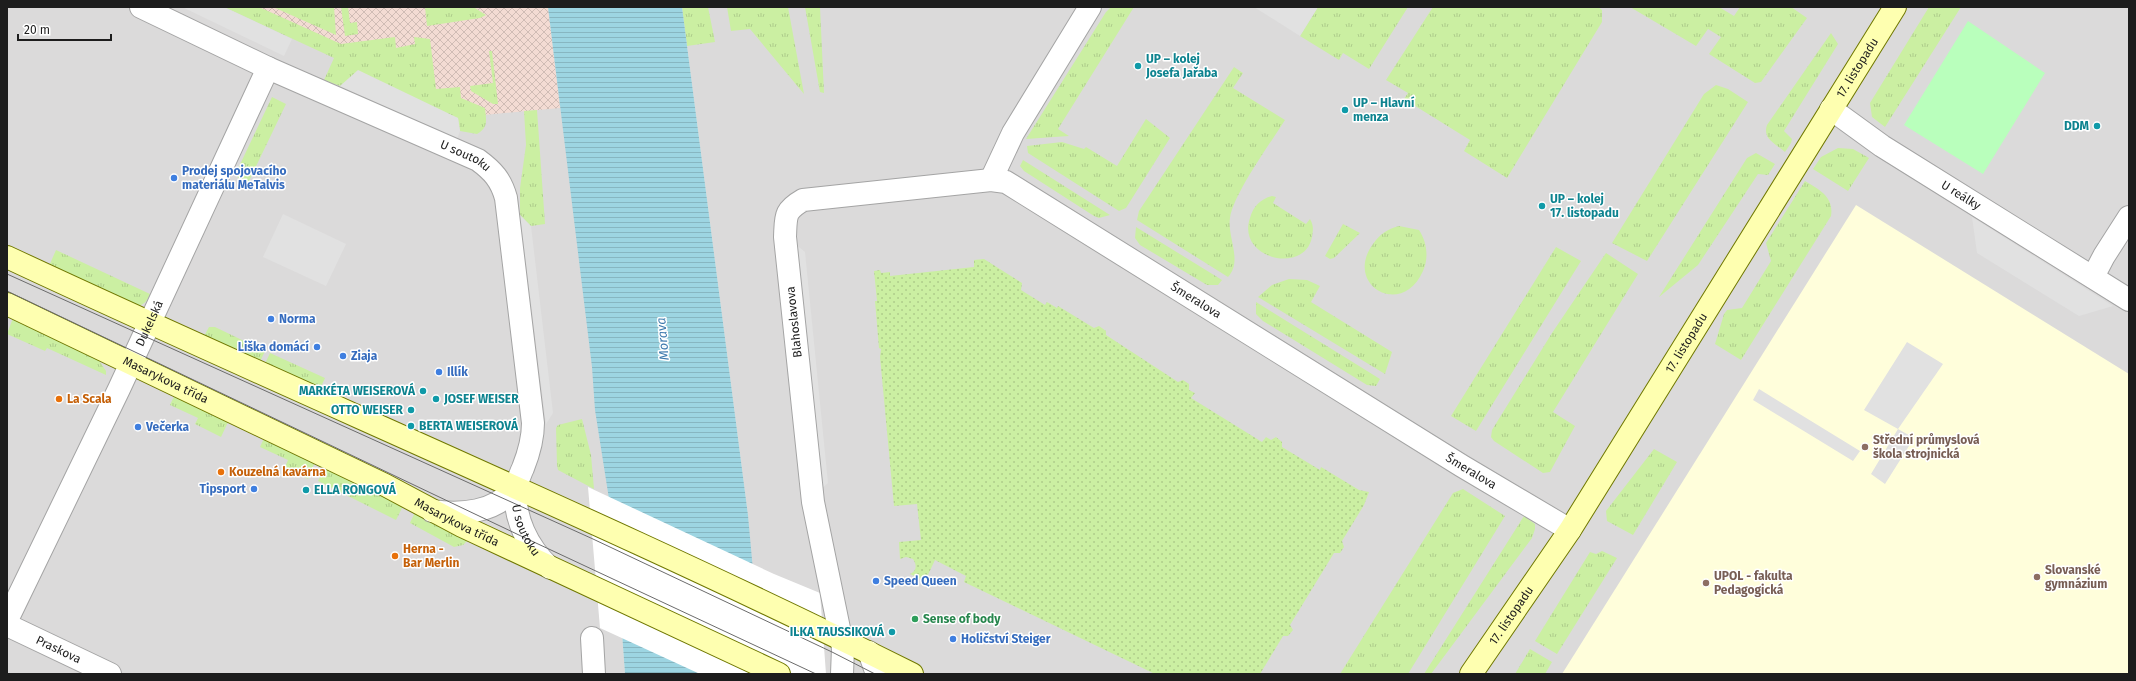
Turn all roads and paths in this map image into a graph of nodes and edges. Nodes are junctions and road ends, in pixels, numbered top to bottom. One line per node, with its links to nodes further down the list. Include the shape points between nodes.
1 (141, 7): 4 (street, U soutoku)
2 (1090, 7): 6 (street, via 1013,133)
3 (1895, 7): 5 (street, 17. listopadu)
4 (268, 68): 12 (street, Dukelská); 14 (street, U soutoku, via 478,160 500,180 506,198 533,423 530,448)
5 (1831, 109): 9 (street, U reálky, via 1882,146); 16 (street, 17. listopadu)
6 (991, 180): 16 (street, Šmeralova, via 1006,182 1019,189 1462,466); 20 (street, Blahoslavova, via 803,200 791,207 786,214 785,237 813,502)
7 (2129, 217): 9 (street)
8 (7, 257): 12 (street)
9 (2093, 277): 10 (street, U reálky)
10 (2129, 300)
11 (7, 304): 13 (street, Masarykova třída)
12 (149, 324): 13 (street, Dukelská); 14 (street)
13 (131, 363): 15 (street, Masarykova třída, via 378,482); 18 (street, Dukelská)
14 (515, 487): 15 (street, U soutoku, via 504,499 483,508 461,513); 17 (street, U soutoku, via 516,510 522,528 537,553); 20 (street)
15 (432, 511): 17 (street, Masarykova třída)
16 (1570, 530): 29 (street, 17. listopadu)
17 (550, 568): 25 (street, Masarykova třída)
18 (7, 620)
19 (7, 625): 23 (street, Praskova)
20 (832, 634): 22 (street); 26 (street, Blahoslavova, via 844,658)
21 (592, 638): 24 (street)
22 (869, 652): 27 (street); 28 (street)
23 (110, 674)
24 (594, 674)
25 (778, 674)
26 (842, 674)
27 (877, 674)
28 (912, 674)
29 (1471, 674)

